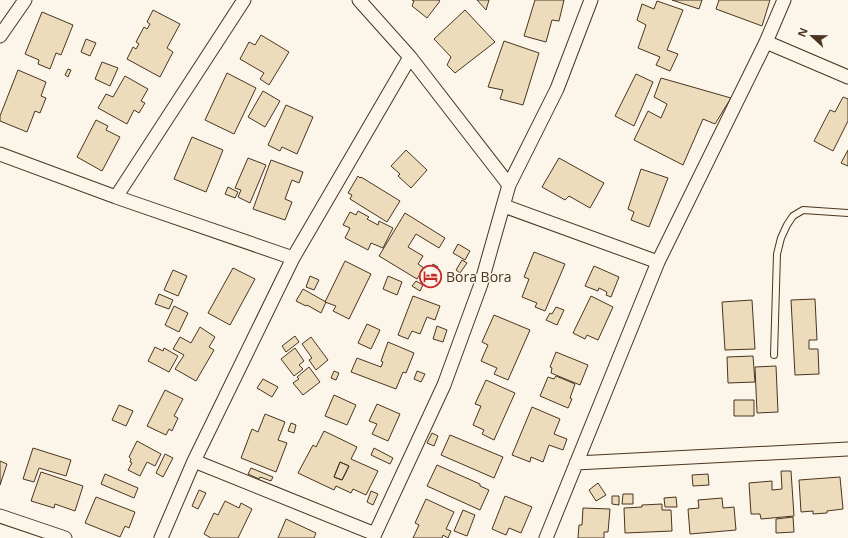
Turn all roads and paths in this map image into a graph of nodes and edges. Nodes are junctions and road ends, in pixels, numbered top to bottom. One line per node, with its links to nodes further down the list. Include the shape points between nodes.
1 (25, 0): 6 (street)
2 (244, 0): 12 (street)
3 (359, 0): 8 (street)
4 (591, 0): 11 (street, via 557,89)
5 (784, 0): 7 (street)
6 (0, 36)
7 (766, 42): 9 (street); 16 (street)
8 (410, 57): 11 (street); 15 (street)
9 (848, 77)
10 (0, 154): 12 (street)
11 (510, 185): 13 (street)
12 (116, 197): 15 (street)
13 (504, 206): 16 (street); 22 (street, via 481,284 444,385)
14 (848, 213): 17 (lane, via 803,210 793,216 787,225 777,254)
15 (293, 258): 19 (street)
16 (658, 262): 20 (street)
17 (774, 355)
18 (848, 449): 20 (street)
19 (194, 461): 22 (street); 24 (street)
20 (576, 463): 25 (street)
21 (0, 516): 23 (street)
22 (374, 536)
23 (65, 538)
24 (161, 538)
25 (546, 538)

